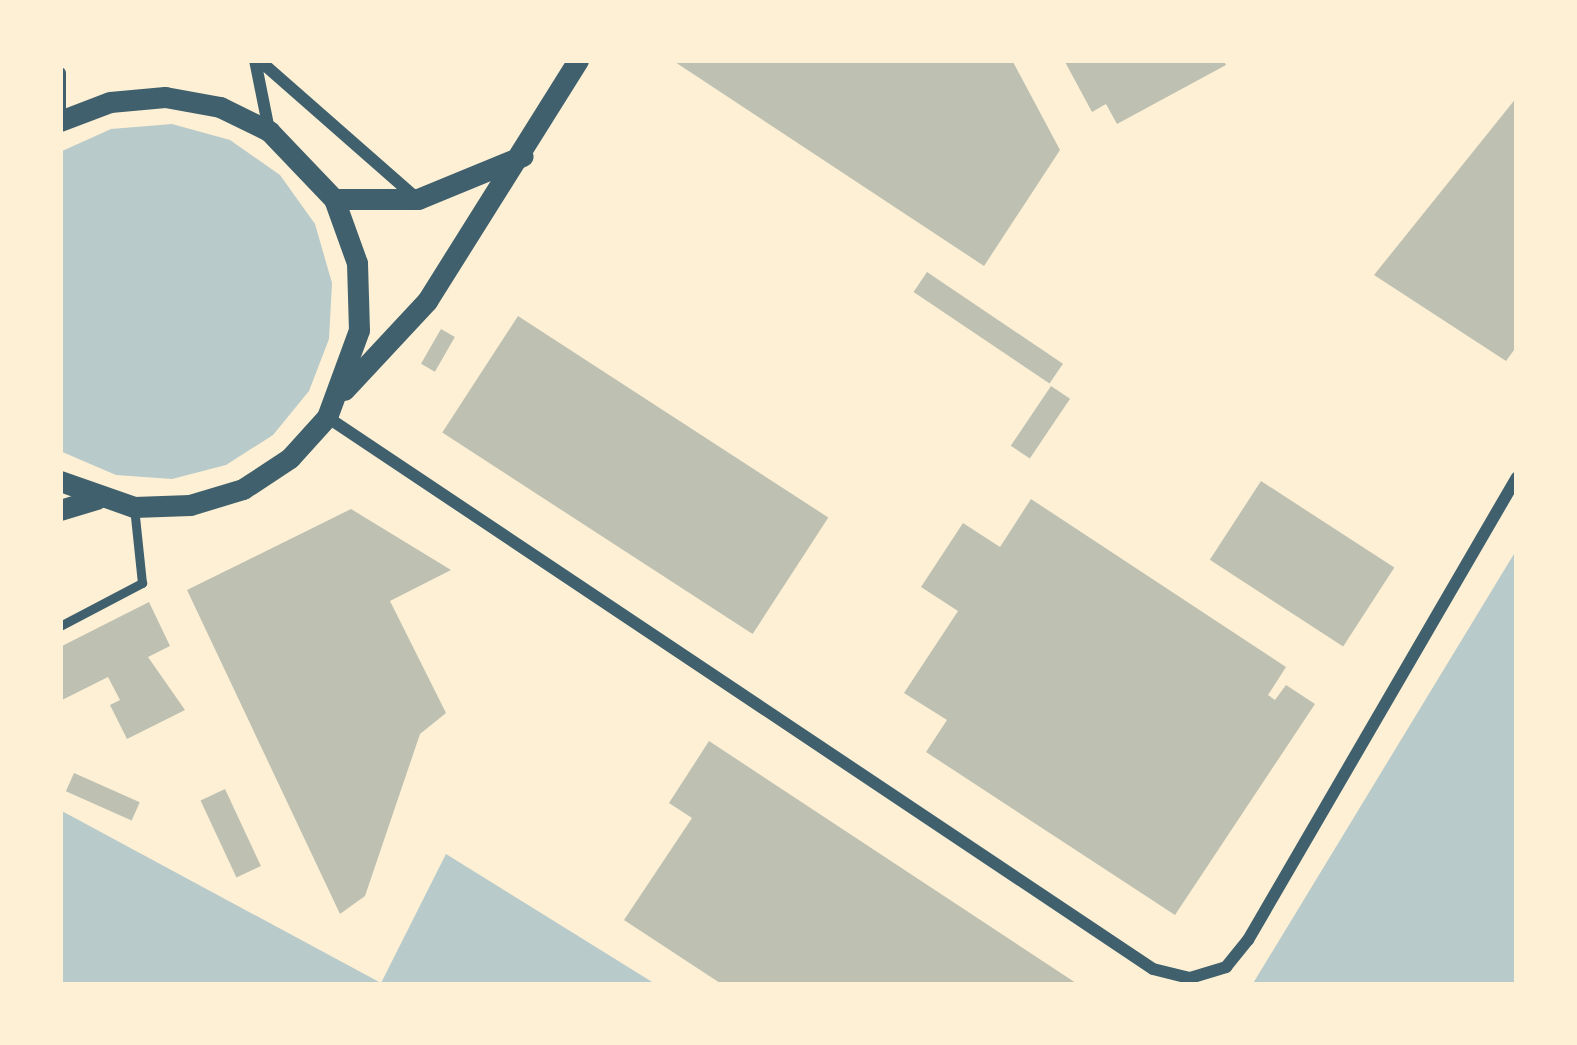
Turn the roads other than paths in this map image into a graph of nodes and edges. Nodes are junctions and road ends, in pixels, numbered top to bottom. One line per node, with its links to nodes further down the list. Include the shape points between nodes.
1 (257, 60): 6 (street); 9 (street)
2 (578, 60): 7 (street)
3 (60, 73): 4 (street)
4 (60, 111)
5 (60, 121): 6 (street, via 110,102 165,97 220,106)
6 (269, 131): 8 (street)
7 (524, 156): 9 (street); 10 (street, via 427,301)
8 (334, 199): 9 (street); 10 (street, via 357,262 359,308)
9 (418, 200)
10 (340, 395): 11 (street)
11 (327, 417): 12 (street, via 1153,969 1190,978 1226,968 1248,940); 15 (street, via 290,458 243,489 190,505)
12 (1517, 477)
13 (60, 481): 14 (street)
14 (97, 499): 15 (street); 16 (street)
15 (134, 506): 17 (lane, via 142,584)
16 (60, 510)
17 (60, 626)

